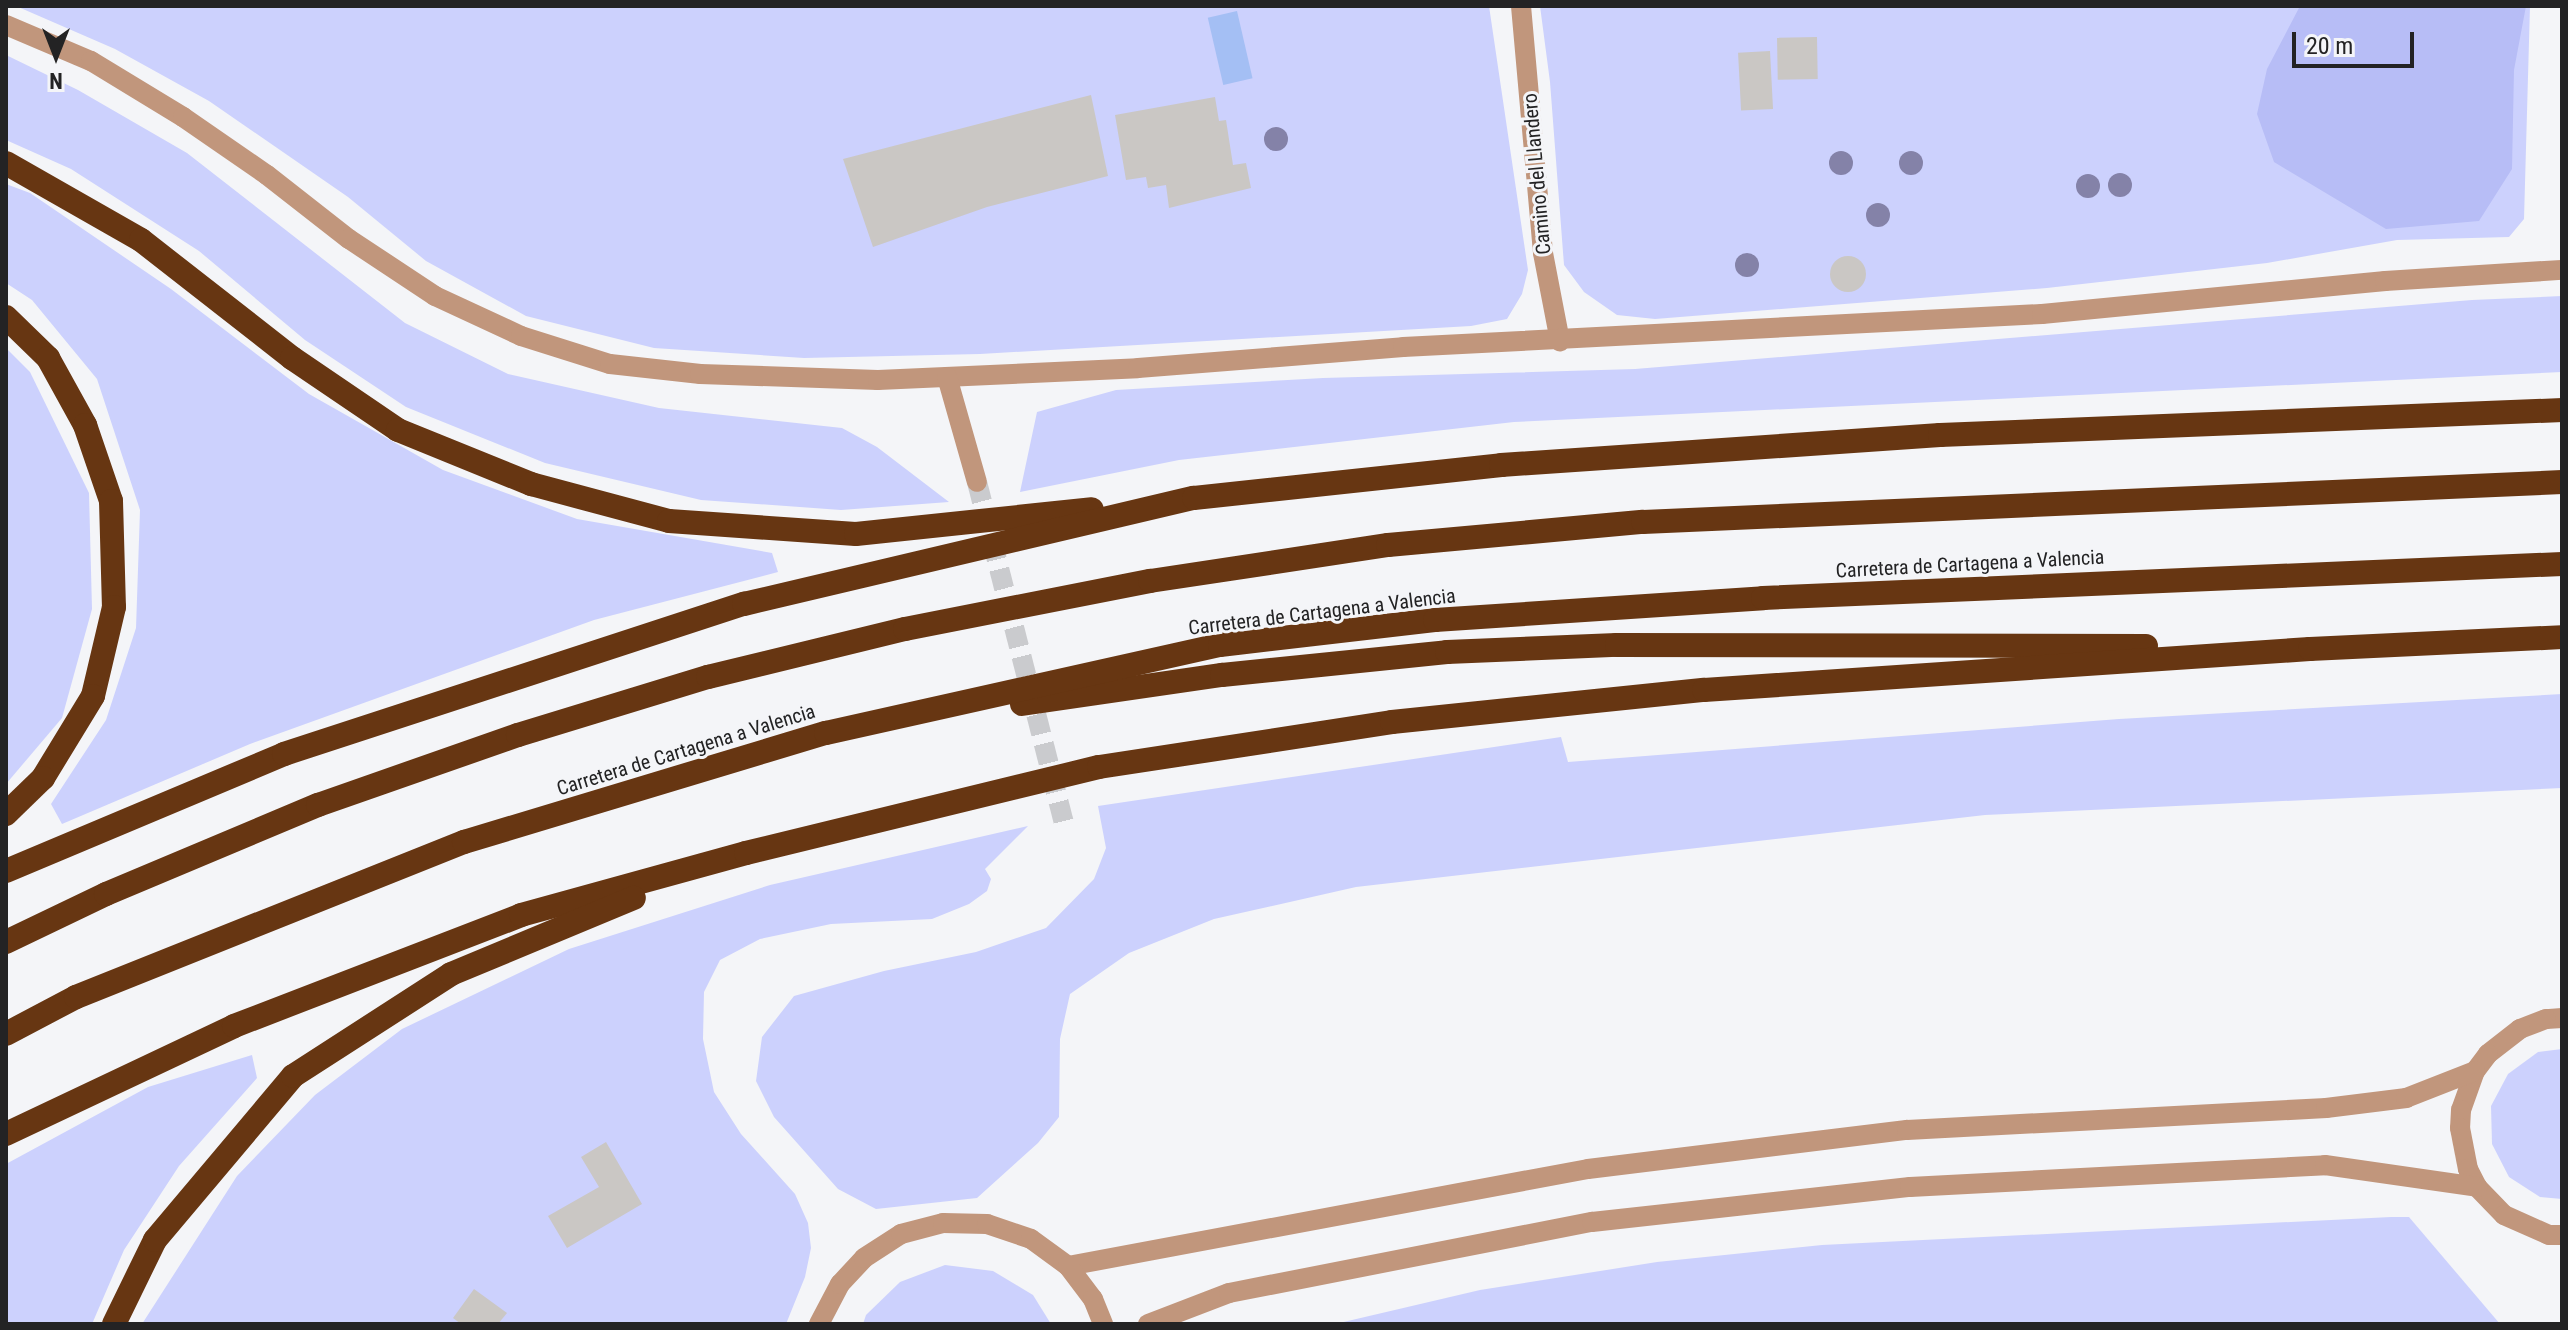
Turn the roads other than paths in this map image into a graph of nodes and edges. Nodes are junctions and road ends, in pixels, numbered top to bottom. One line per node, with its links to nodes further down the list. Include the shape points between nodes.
1 (1521, 6): 6 (street, Camino del Llandero, via 1543,253)
2 (6, 25): 7 (street, via 91,61 183,117 435,296 521,336 610,364 700,374)
3 (6, 163): 11 (highway, via 141,240 292,358 398,430 531,484 669,521 856,534)
4 (2562, 270): 6 (street, via 2370,282 2042,314)
5 (6, 317): 16 (highway, via 48,358 85,425 111,501 114,607 93,696 43,778)
6 (1560, 341): 7 (street)
7 (947, 377): 9 (street)
8 (2562, 410): 11 (highway, via 1940,435 1501,465)
9 (977, 482)
10 (2562, 482): 19 (highway, via 1643,522 1388,545 1150,581 905,629 708,677 518,735 318,805)
11 (1194, 498): 18 (highway, via 744,604 284,754)
12 (2562, 564): 15 (highway, Carretera de Cartagena a Valencia, via 1856,594 1435,620 1220,645)
13 (2562, 637): 14 (highway)
14 (2310, 649): 15 (highway, via 2000,643 1617,645 1447,652 1222,675); 17 (highway, via 1704,690 1392,722 1099,767)
15 (826, 733): 21 (highway, Carretera de Cartagena a Valencia, via 464,842 76,997)
16 (6, 814)
17 (746, 853): 23 (highway, via 506,921 234,1026); 27 (highway, via 451,974 293,1076 155,1240)
18 (6, 871)
19 (6, 942)
20 (2562, 1018): 22 (street, via 2520,1029)
21 (6, 1034)
22 (2475, 1071): 24 (street, via 2460,1128); 26 (street, via 2406,1098 2326,1108 1907,1130 1588,1169)
23 (6, 1134)
24 (2477, 1187): 25 (street, via 2504,1215 2549,1235); 30 (street, via 2325,1165 1910,1187 1592,1222 1229,1293)
25 (2562, 1235)
26 (1068, 1266): 28 (street, via 1031,1239 987,1224 943,1223 901,1234 864,1258 840,1284); 29 (street, via 1093,1299)
27 (114, 1324)
28 (819, 1324)
29 (1103, 1324)
30 (1148, 1324)

